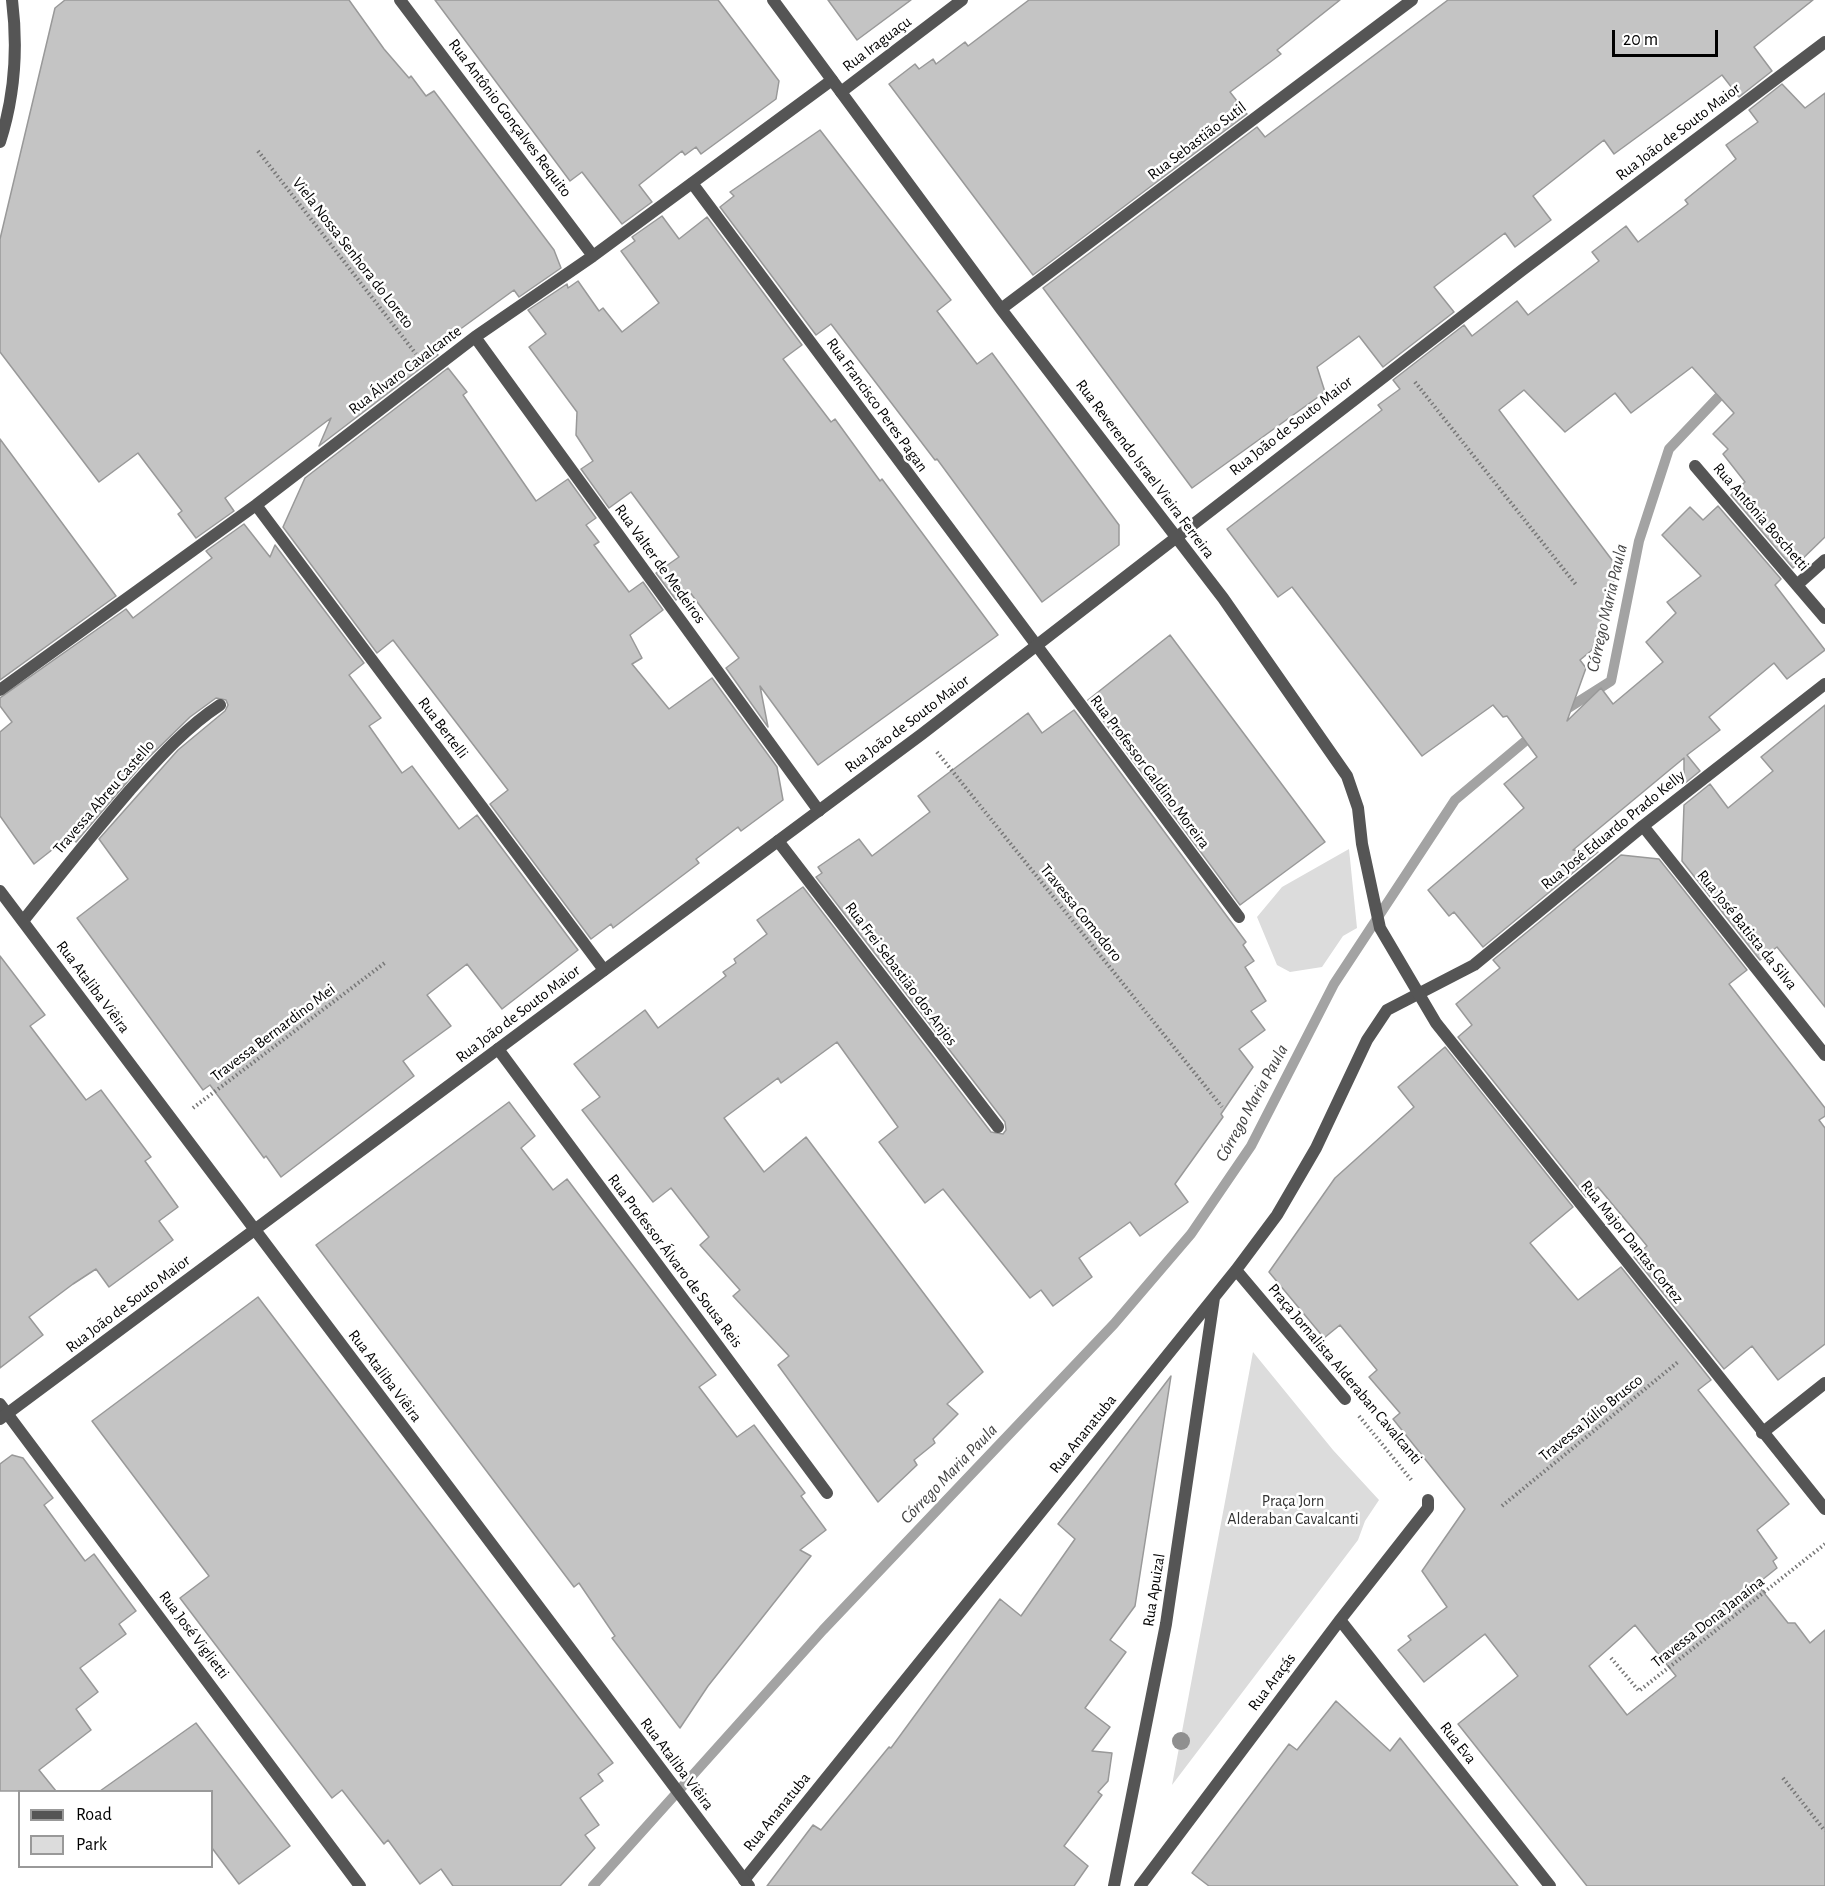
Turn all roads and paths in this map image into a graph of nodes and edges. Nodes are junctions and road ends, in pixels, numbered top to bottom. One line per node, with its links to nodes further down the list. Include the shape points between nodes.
1 (12, 0): 9 (street, via 15,64 8,117)
2 (400, 0): 12 (street, Rua Antônio Gonçalves Requito)
3 (773, 0): 7 (street, Rua Reverendo Israel Vieira Ferreira)
4 (962, 0): 8 (street, Rua Iraguaçu)
5 (1412, 0): 13 (street, Rua Sebastião Sutil)
6 (1825, 42): 15 (street, Rua João de Souto Maior)
7 (832, 80): 8 (street, Rua Reverendo Israel Vieira Ferreira); 11 (street, Rua Álvaro Cavalcante)
8 (841, 92): 13 (street, Rua Reverendo Israel Vieira Ferreira)
9 (0, 142)
10 (258, 151): 16 (path, Viela Nossa Senhora do Loreto)
11 (692, 183): 12 (street, Rua Álvaro Cavalcante); 24 (street, Rua Francisco Peres Pagan)
12 (594, 256): 14 (street, Rua Álvaro Cavalcante)
13 (1001, 309): 19 (street, Rua Reverendo Israel Vieira Ferreira)
14 (475, 337): 16 (street, Rua Álvaro Cavalcante); 29 (street, Rua Valter de Medeiros)
15 (1400, 364): 19 (street, Rua João de Souto Maior); 22 (path)
16 (429, 371): 18 (street, Rua Álvaro Cavalcante)
17 (1695, 466): 21 (street, Rua Antônia Boschetti)
18 (256, 505): 26 (street, Rua Álvaro Cavalcante); 36 (street, Rua Bertelli)
19 (1175, 536): 24 (street, Rua João de Souto Maior); 37 (street, Rua Reverendo Israel Vieira Ferreira, via 1347,776 1358,808 1380,928)
20 (1825, 560): 21 (street)
21 (1798, 584): 23 (street, Rua Antônia Boschetti)
22 (1577, 586)
23 (1825, 618)
24 (1035, 646): 28 (street, Rua João de Souto Maior); 33 (street, Rua Professor Galdino Moreira)
25 (1825, 684): 30 (street, Rua José Eduardo Prado Kelly)
26 (0, 690)
27 (220, 705): 34 (street, Travessa Abreu Castello, via 164,752)
28 (922, 734): 29 (street, Rua João de Souto Maior); 40 (path, Travessa Comodoro)
29 (819, 811): 31 (street, Rua João de Souto Maior)
30 (1643, 826): 37 (street, Rua José Eduardo Prado Kelly, via 1474,965); 39 (street, Rua José Batista da Silva)
31 (778, 841): 36 (street, Rua João de Souto Maior); 42 (street, Rua Frei Sebastião dos Anjos)
32 (0, 891): 34 (street, Rua Ataliba Viêira)
33 (1239, 917)
34 (23, 921): 41 (street, Rua Ataliba Viêira)
35 (386, 962): 41 (path, Travessa Bernardino Mei)
36 (604, 970): 38 (street, Rua João de Souto Maior)
37 (1416, 993): 44 (street, Rua Ananatuba, via 1387,1010 1367,1040 1316,1148 1277,1215); 46 (street, Rua Major Dantas Cortez)
38 (498, 1049): 43 (street, Rua João de Souto Maior); 51 (street, Rua Professor Álvaro de Sousa Reis)
39 (1825, 1055)
40 (1222, 1107)
41 (174, 1122): 43 (street, Rua Ataliba Viêira)
42 (998, 1127)
43 (255, 1230): 49 (street, Rua João de Souto Maior); 60 (street, Rua Ataliba Viêira)
44 (1236, 1270): 45 (street, Rua Ananatuba); 48 (street, Praça Jornalista Alderaban Cavalcanti)
45 (1215, 1297): 60 (street, Rua Ananatuba); 62 (street, Rua Apuizal, via 1166,1624)
46 (1696, 1348): 50 (street, Rua Major Dantas Cortez); 53 (path, Travessa Júlio Brusco)
47 (1825, 1383): 50 (street)
48 (1345, 1399): 52 (path, Praça Jornalista Alderaban Cavalcanti)
49 (3, 1412): 61 (street, Rua José Viglietti)
50 (1762, 1433): 54 (street, Rua Major Dantas Cortez)
51 (826, 1493)
52 (1428, 1500): 56 (street, Rua Araçás, via 1428,1509)
53 (1502, 1506)
54 (1825, 1509)
55 (1825, 1544): 57 (path, Travessa Dona Janaína, via 1639,1691)
56 (1340, 1620): 63 (street, Rua Araçás); 64 (street, Rua Eva)
57 (1611, 1658)
58 (1783, 1778): 59 (path)
59 (1825, 1831)
60 (746, 1883)
61 (360, 1886)
62 (1114, 1886)
63 (1140, 1886)
64 (1549, 1886)

